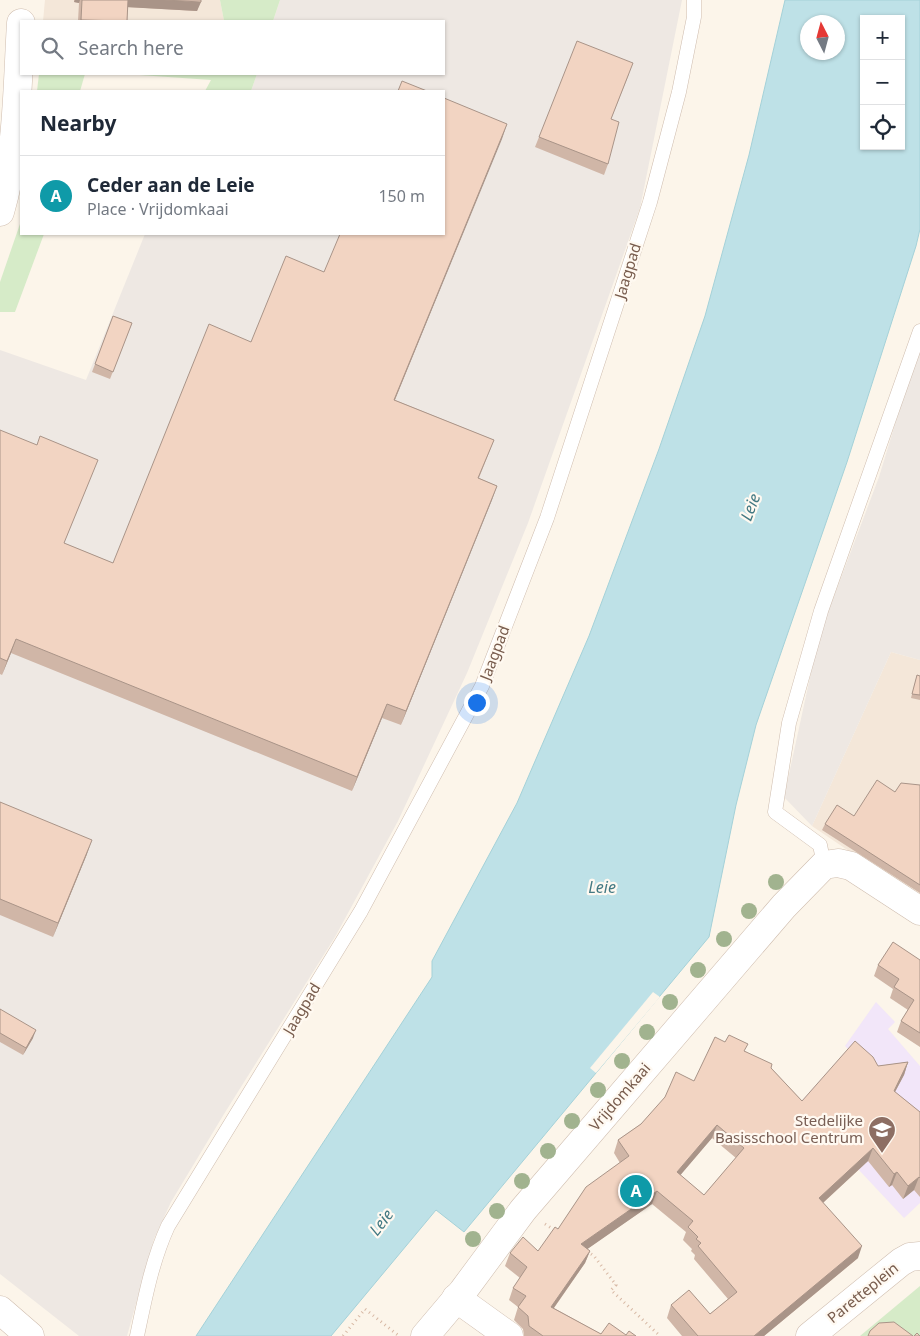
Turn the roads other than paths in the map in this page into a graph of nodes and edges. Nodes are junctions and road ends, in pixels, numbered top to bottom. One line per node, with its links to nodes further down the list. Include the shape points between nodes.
1 (23, 0): 3 (street)
2 (694, 0): 13 (lane, Jaagpad, via 694,17 679,92 650,202 547,518 482,686 361,912 168,1226 156,1252)
3 (21, 20)
4 (20, 40): 5 (street, via 14,145)
5 (0, 212)
6 (920, 331): 7 (lane, via 821,611 789,723 775,812 820,845)
7 (824, 865): 8 (street, via 838,862 851,866); 10 (street, Vrijdomkaai, via 784,906 523,1210)
8 (920, 911)
9 (920, 1256): 16 (street, Paretteplein, via 901,1262)
10 (456, 1298): 14 (street, Vrijdomkaai); 15 (street)
11 (0, 1310): 12 (street)
12 (30, 1336)
13 (137, 1336)
14 (424, 1336)
15 (509, 1336)
16 (810, 1336)

